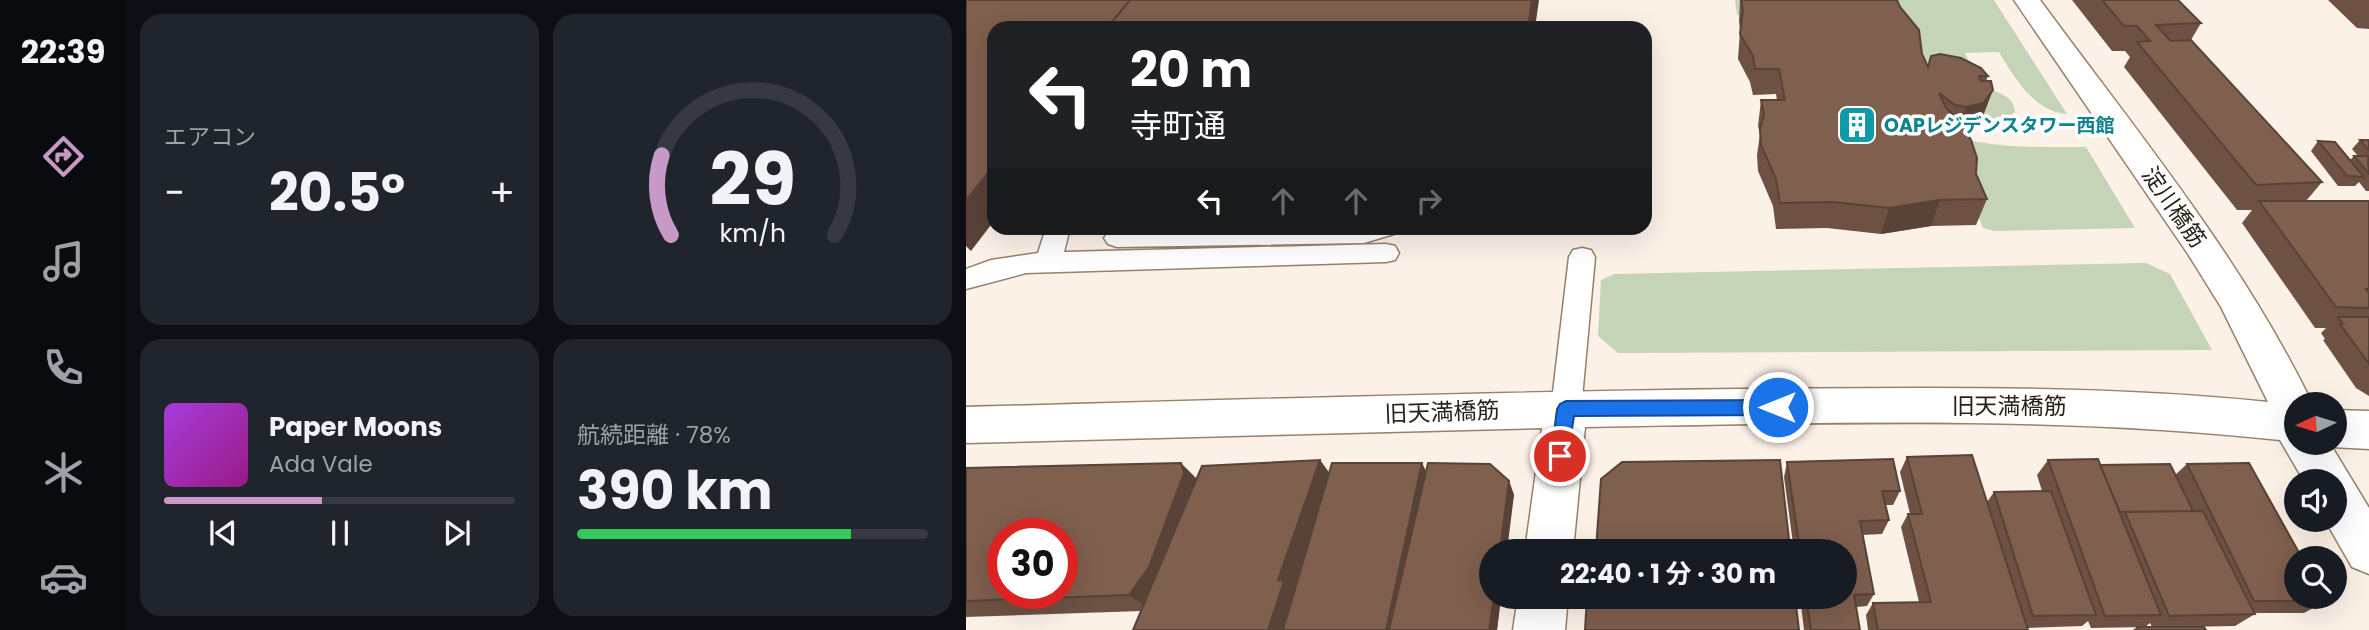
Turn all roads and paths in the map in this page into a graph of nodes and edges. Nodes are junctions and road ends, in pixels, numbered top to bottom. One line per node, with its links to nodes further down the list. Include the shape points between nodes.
1 (2027, 0): 10 (street, 淀川橋筋, via 2201,244)
2 (1056, 235): 8 (lane, via 1051,252)
3 (1302, 235): 5 (lane)
4 (1368, 235): 6 (lane)
5 (1117, 238)
6 (1385, 240): 8 (lane)
7 (1582, 257): 11 (lane)
8 (1055, 262): 9 (lane, via 1006,266)
9 (966, 279)
10 (2286, 392)
11 (1566, 409): 12 (street, 旧天満橋筋); 13 (street, 旧天満橋筋, via 2017,405 2104,408); 17 (street)
12 (966, 425)
13 (2284, 428)
14 (2347, 429): 15 (street)
15 (2369, 430)
16 (2347, 515): 18 (street)
17 (1550, 539)
18 (2369, 551)
19 (1542, 609): 20 (street)
20 (1539, 630)

